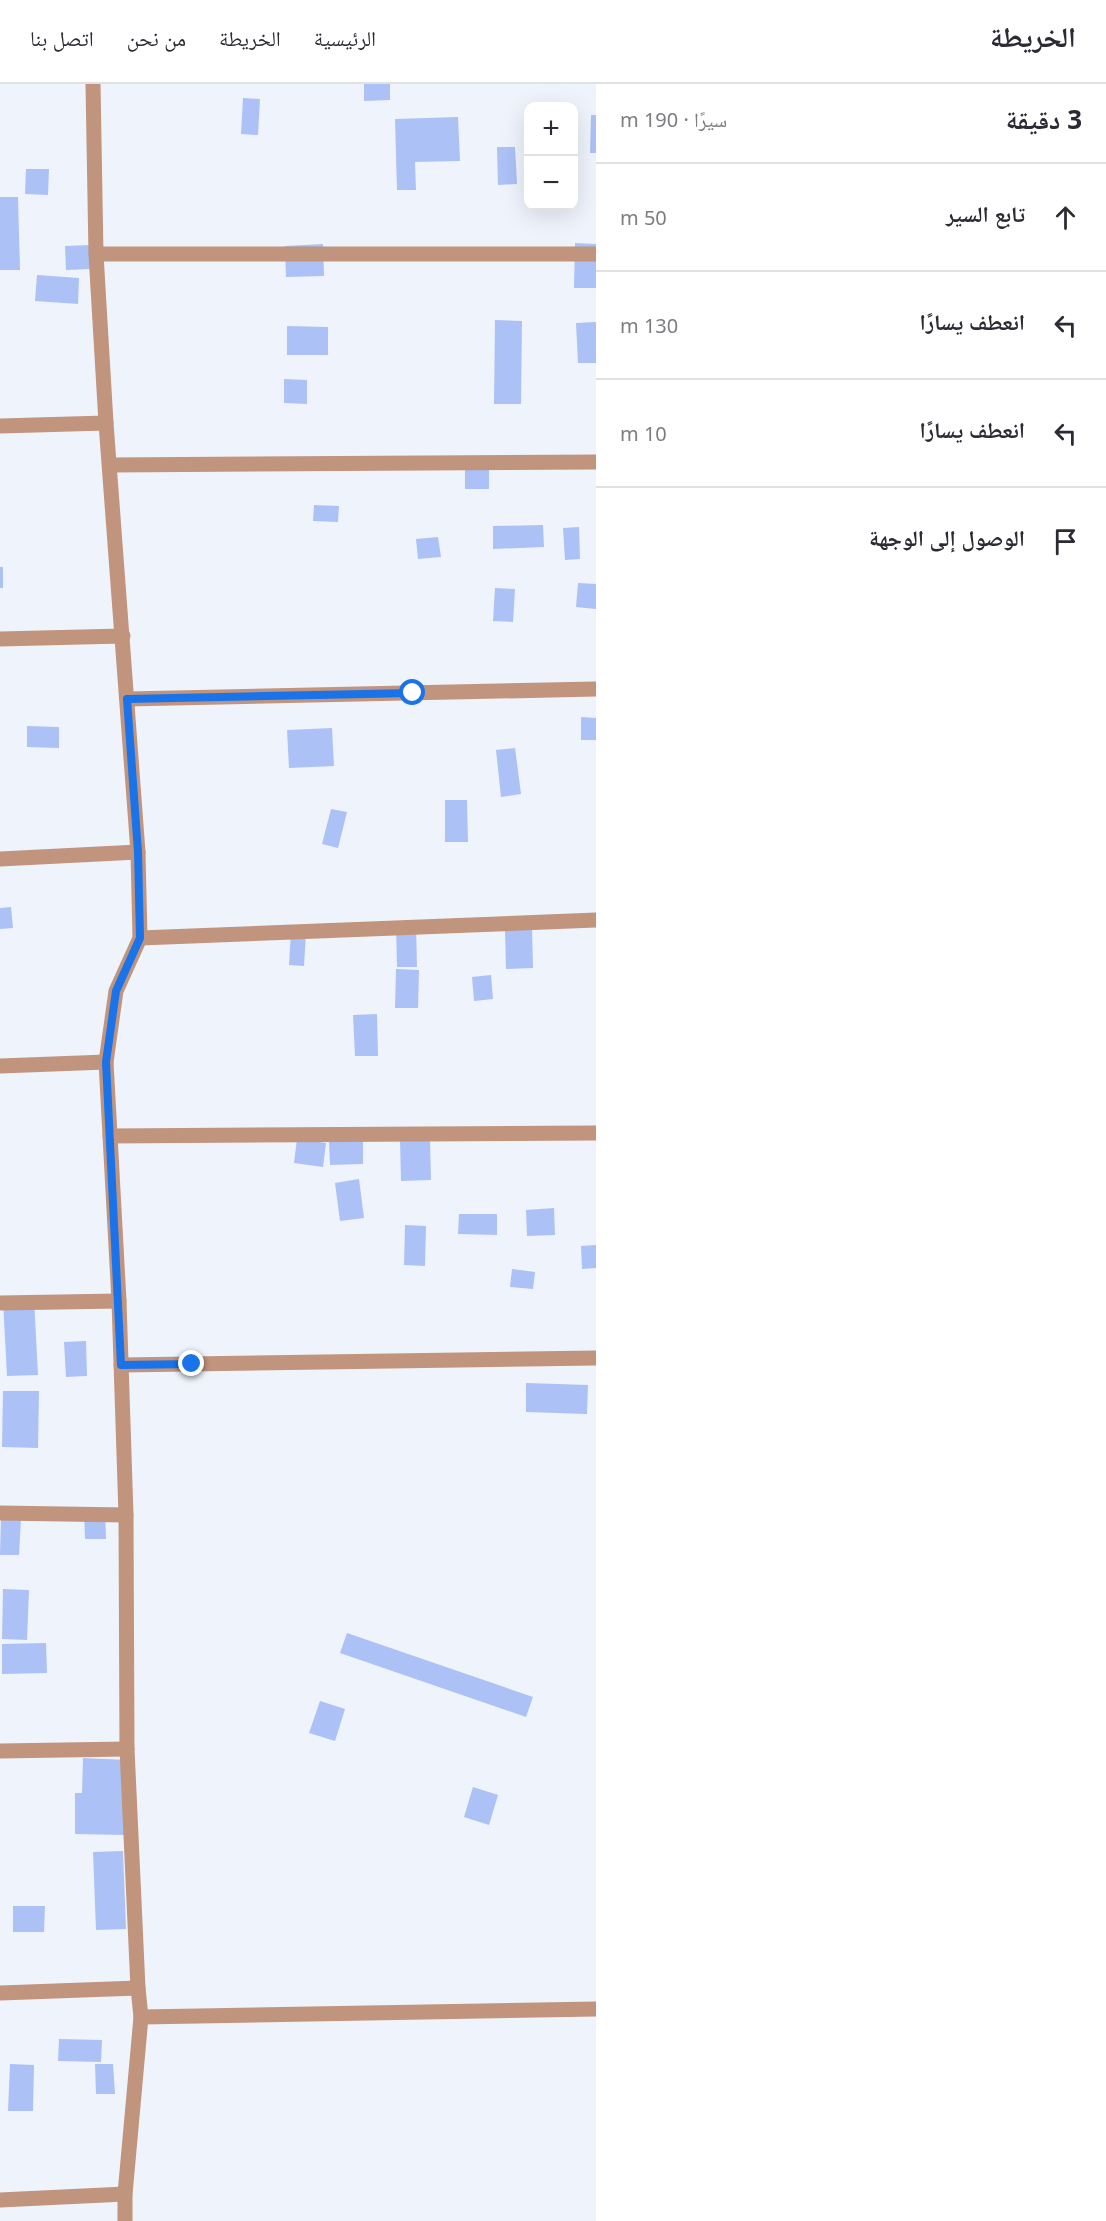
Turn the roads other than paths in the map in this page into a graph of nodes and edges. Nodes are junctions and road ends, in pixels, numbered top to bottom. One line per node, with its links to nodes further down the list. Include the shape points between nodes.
1 (93, 84): 2 (street)
2 (96, 254): 3 (street); 4 (street)
3 (596, 254)
4 (106, 423): 5 (street); 7 (street)
5 (0, 426)
6 (596, 462): 7 (street)
7 (110, 465): 8 (street)
8 (123, 636): 9 (street); 11 (street)
9 (0, 639)
10 (596, 689): 11 (street)
11 (127, 699): 12 (street)
12 (138, 852): 13 (street); 15 (street)
13 (0, 859)
14 (596, 920): 15 (street)
15 (140, 938): 16 (street, via 116,991)
16 (106, 1062): 17 (street); 19 (street)
17 (0, 1066)
18 (596, 1133): 19 (street)
19 (110, 1136): 20 (street)
20 (119, 1300): 21 (street); 23 (street)
21 (0, 1303)
22 (596, 1358): 23 (street)
23 (121, 1365): 25 (street)
24 (0, 1513): 25 (street)
25 (126, 1515): 26 (street)
26 (127, 1749): 27 (street); 28 (street)
27 (0, 1751)
28 (138, 1988): 29 (street); 31 (street)
29 (0, 1994)
30 (596, 2009): 31 (street)
31 (141, 2017): 32 (street)
32 (125, 2194): 33 (street); 34 (street)
33 (0, 2200)
34 (125, 2221)

